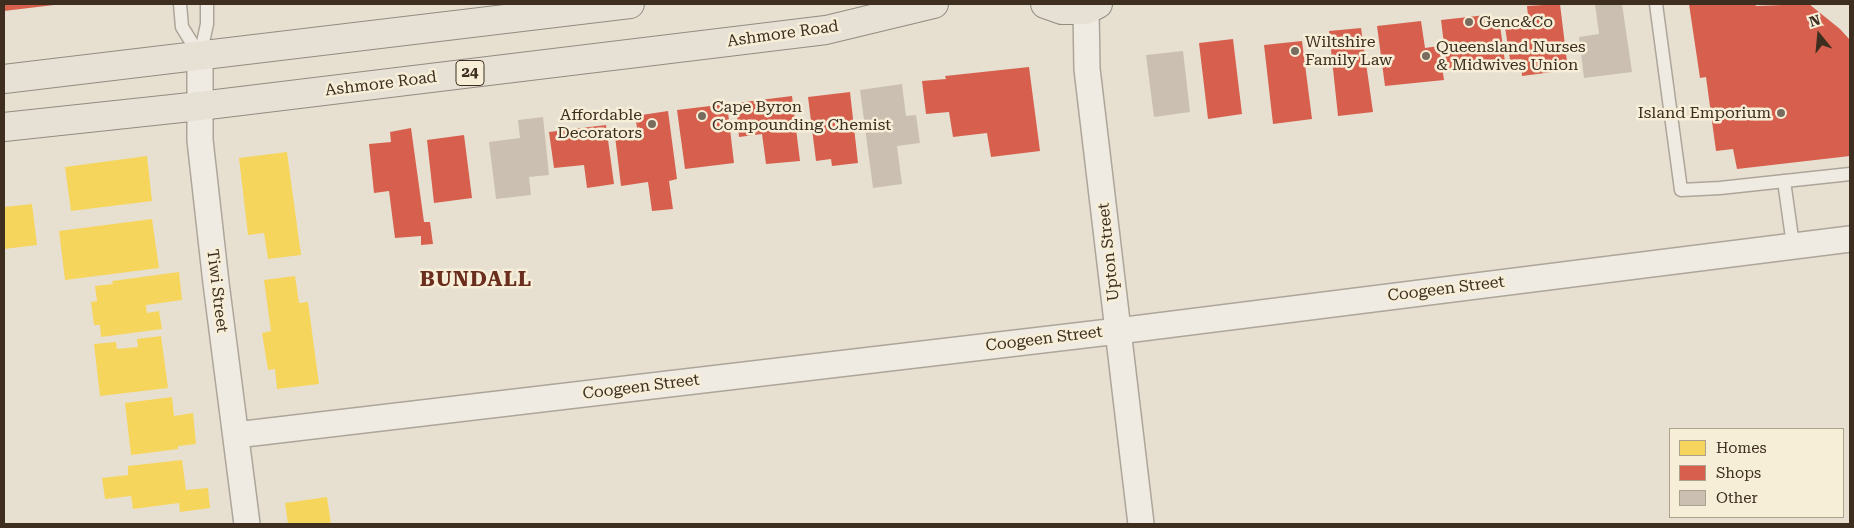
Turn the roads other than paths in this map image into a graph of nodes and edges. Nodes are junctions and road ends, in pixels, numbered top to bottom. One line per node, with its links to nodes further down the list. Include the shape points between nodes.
1 (180, 4): 8 (lane, via 182,27)
2 (207, 4): 8 (lane, via 207,24)
3 (630, 4): 8 (main road)
4 (934, 4): 10 (main road, Ashmore Road / 24, via 826,30)
5 (1045, 4): 7 (main road, via 1062,10)
6 (1656, 4): 13 (lane, via 1681,190)
7 (1092, 7): 16 (street, Upton Street, via 1088,69)
8 (200, 56): 9 (main road); 10 (street, Tiwi Street)
9 (4, 79)
10 (200, 106): 11 (main road, Ashmore Road / 24); 17 (street, Tiwi Street, via 200,140 214,273)
11 (4, 127)
12 (1850, 174): 13 (lane)
13 (1784, 182): 15 (lane)
14 (1850, 239): 15 (street, Coogeen Street)
15 (1793, 245): 16 (street, Coogeen Street)
16 (1118, 331): 17 (street, Coogeen Street); 19 (street, Upton Street)
17 (236, 435): 18 (street, Tiwi Street)
18 (248, 524)
19 (1141, 524)

